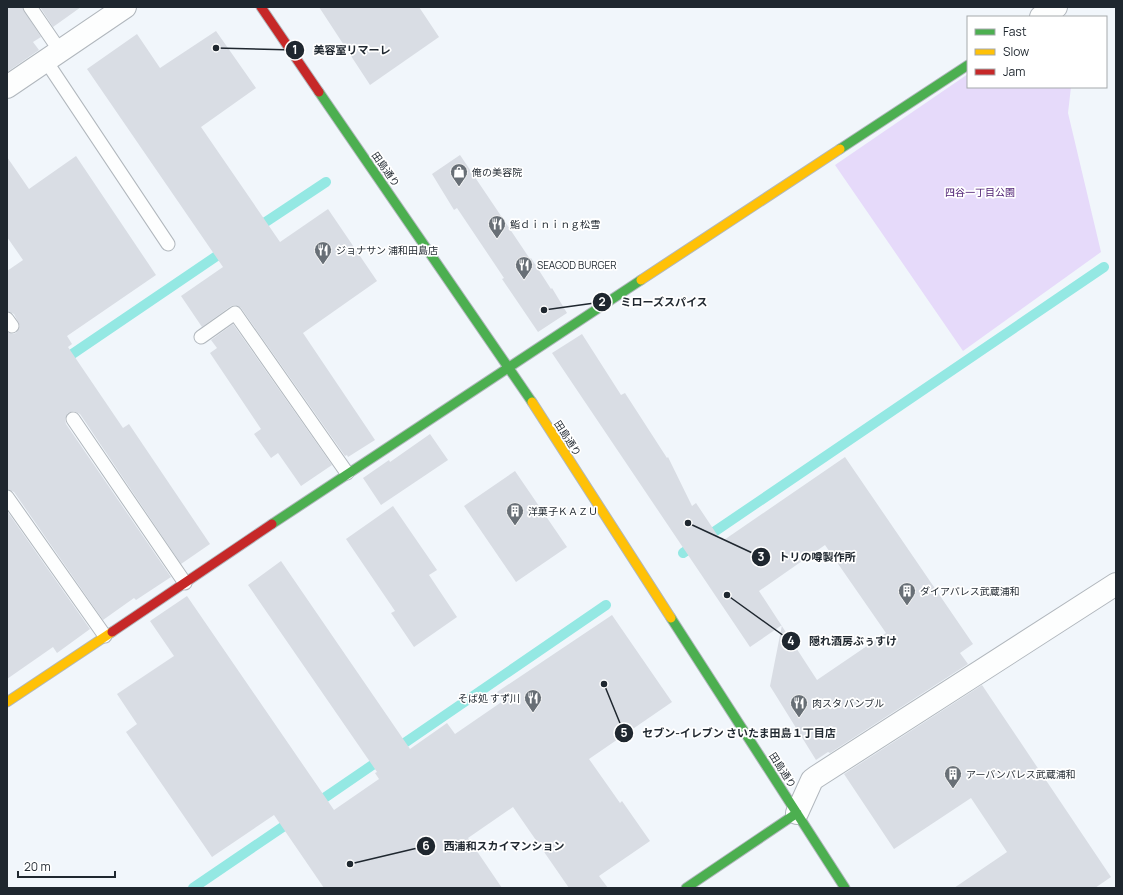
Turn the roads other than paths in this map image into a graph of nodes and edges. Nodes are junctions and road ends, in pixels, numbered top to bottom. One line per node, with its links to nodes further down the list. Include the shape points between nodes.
1 (30, 7): 6 (lane)
2 (125, 7): 6 (street)
3 (261, 7): 11 (street, 田島通り)
4 (1056, 7): 5 (street)
5 (1042, 16)
6 (53, 56): 8 (street); 9 (lane)
7 (967, 66): 11 (street)
8 (7, 87)
9 (168, 244)
10 (201, 337): 13 (lane, via 235,313)
11 (509, 367): 13 (street); 19 (street, 田島通り)
12 (73, 419): 15 (lane)
13 (347, 473): 15 (street)
14 (7, 497): 17 (lane)
15 (184, 583): 17 (street)
16 (1116, 584): 19 (street, via 812,780)
17 (105, 636): 18 (street)
18 (7, 702)
19 (797, 814): 20 (street); 21 (street, 田島通り)
20 (686, 888)
21 (845, 888)

